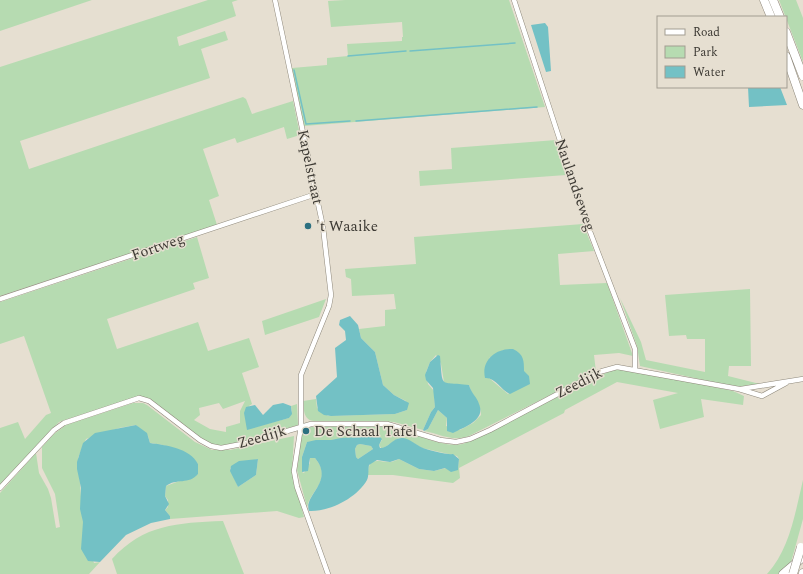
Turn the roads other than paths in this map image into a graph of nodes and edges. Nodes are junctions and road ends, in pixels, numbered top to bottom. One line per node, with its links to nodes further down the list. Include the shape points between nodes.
1 (275, 0): 11 (street, Kapelstraat)
2 (514, 0): 13 (street, Naulandseweg, via 589,229 632,339)
3 (764, 0): 5 (highway)
4 (774, 0): 6 (highway)
5 (770, 16)
6 (780, 16)
7 (787, 35): 9 (highway)
8 (787, 59): 10 (highway)
9 (803, 76)
10 (803, 105)
11 (316, 194): 12 (street, Fortweg); 17 (street, Kapelstraat, via 331,295 301,375)
12 (0, 299)
13 (635, 369): 16 (street, Zeedijk); 17 (street, Zeedijk, via 617,367 604,370 490,430 463,440 440,440 387,424)
14 (803, 379): 15 (street, Zeedijk)
15 (786, 383): 16 (street, Zeedijk); 16 (street, Zeedijk, via 762,396)
16 (739, 389)
17 (301, 426): 18 (street, Zeedijk, via 247,443 221,448 200,440 149,401 134,399 64,423 54,430); 21 (street, Kapelstraat, via 295,459 295,479)
18 (0, 488)
19 (802, 544): 23 (highway, bridge)
20 (803, 557): 22 (highway)
21 (328, 574)
22 (783, 574)
23 (793, 574)

